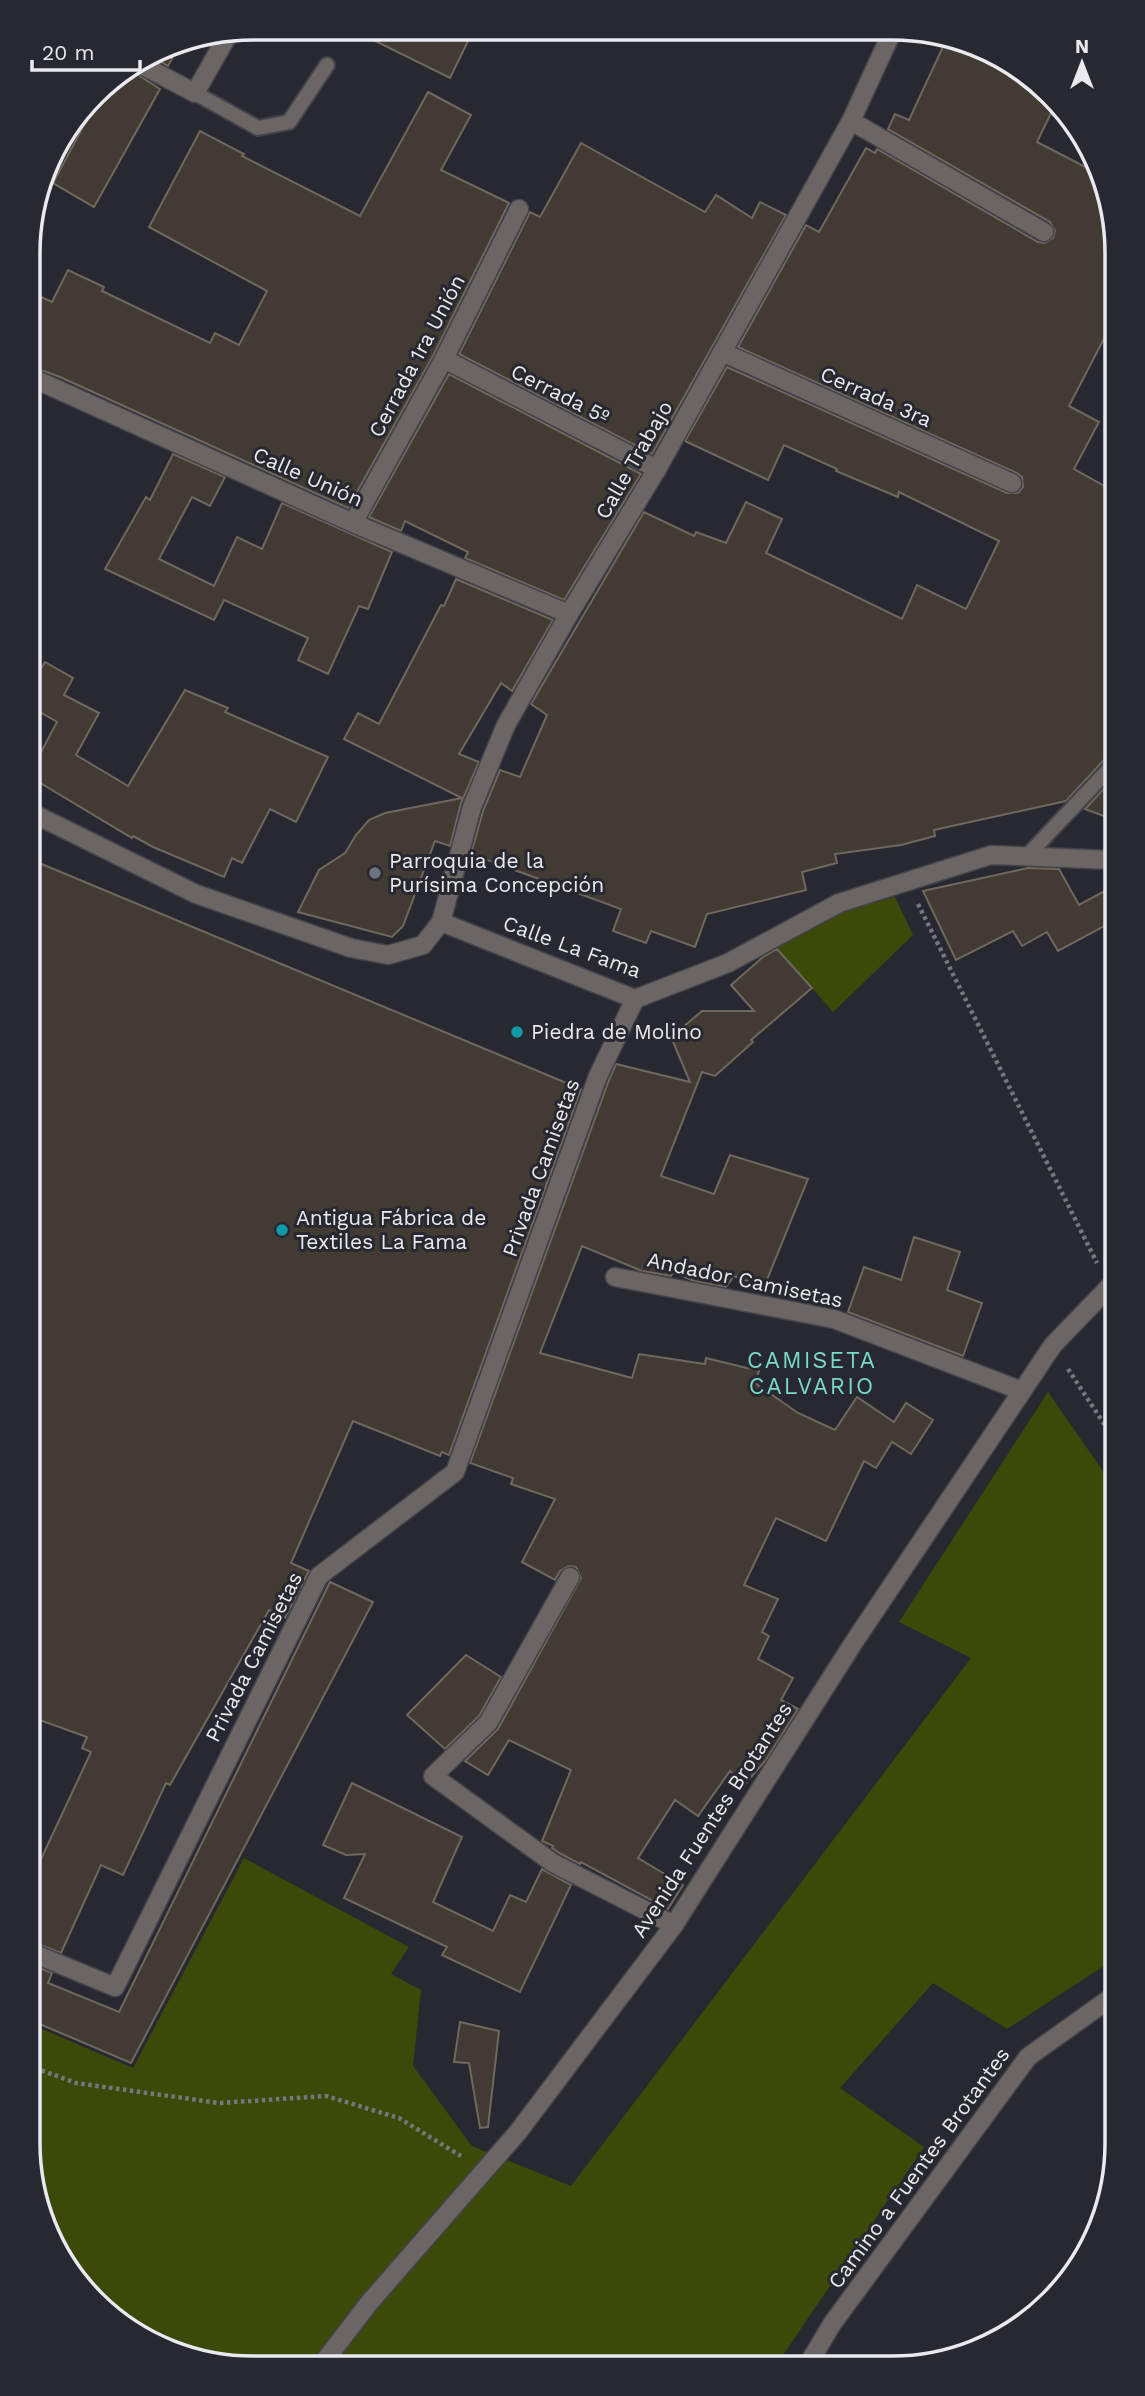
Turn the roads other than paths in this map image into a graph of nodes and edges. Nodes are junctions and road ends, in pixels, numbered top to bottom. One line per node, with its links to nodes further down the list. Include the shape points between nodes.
1 (881, 40): 4 (street)
2 (888, 40): 4 (street, Calle Trabajo)
3 (223, 43): 7 (street)
4 (882, 53): 8 (street, Calle Trabajo)
5 (327, 65): 7 (lane, via 289,122 258,128)
6 (148, 68): 7 (street)
7 (195, 93)
8 (851, 121): 10 (street); 11 (street, Calle Trabajo)
9 (519, 209): 12 (street, Cerrada 1ra Unión)
10 (1044, 232)
11 (722, 352): 14 (street, Calle Trabajo); 15 (street, Cerrada 3ra)
12 (443, 359): 14 (street, Cerrada 5º); 16 (street, Cerrada 1ra Unión)
13 (41, 382): 16 (street, Calle Unión)
14 (657, 469): 17 (street, Calle Trabajo)
15 (1012, 483)
16 (353, 523): 17 (street, Calle Unión)
17 (569, 614): 22 (street, Calle Trabajo, via 506,725 472,807)
18 (1105, 774): 20 (lane)
19 (41, 817): 22 (street, via 196,894 351,948 388,956 423,945)
20 (1027, 856): 21 (street, Calle La Fama); 23 (street, Calle La Fama, via 991,855 839,903 728,963)
21 (1105, 860)
22 (441, 922): 23 (street, Calle La Fama)
23 (635, 999): 29 (street, Privada Camisetas, via 598,1076 456,1472 319,1576 115,1987)
24 (615, 1277): 26 (street, Andador Camisetas, via 834,1319)
25 (1104, 1294): 26 (street, Avenida Fuentes Brotantes, via 1053,1345)
26 (1022, 1391): 28 (street, Avenida Fuentes Brotantes, via 854,1642)
27 (570, 1577): 28 (street, via 488,1723 433,1776 553,1863)
28 (674, 1925): 31 (street, Avenida Fuentes Brotantes, via 518,2132)
29 (40, 1956)
30 (1104, 2003): 32 (street, Camino a Fuentes Brotantes, via 1028,2057)
31 (328, 2356)
32 (813, 2356)

